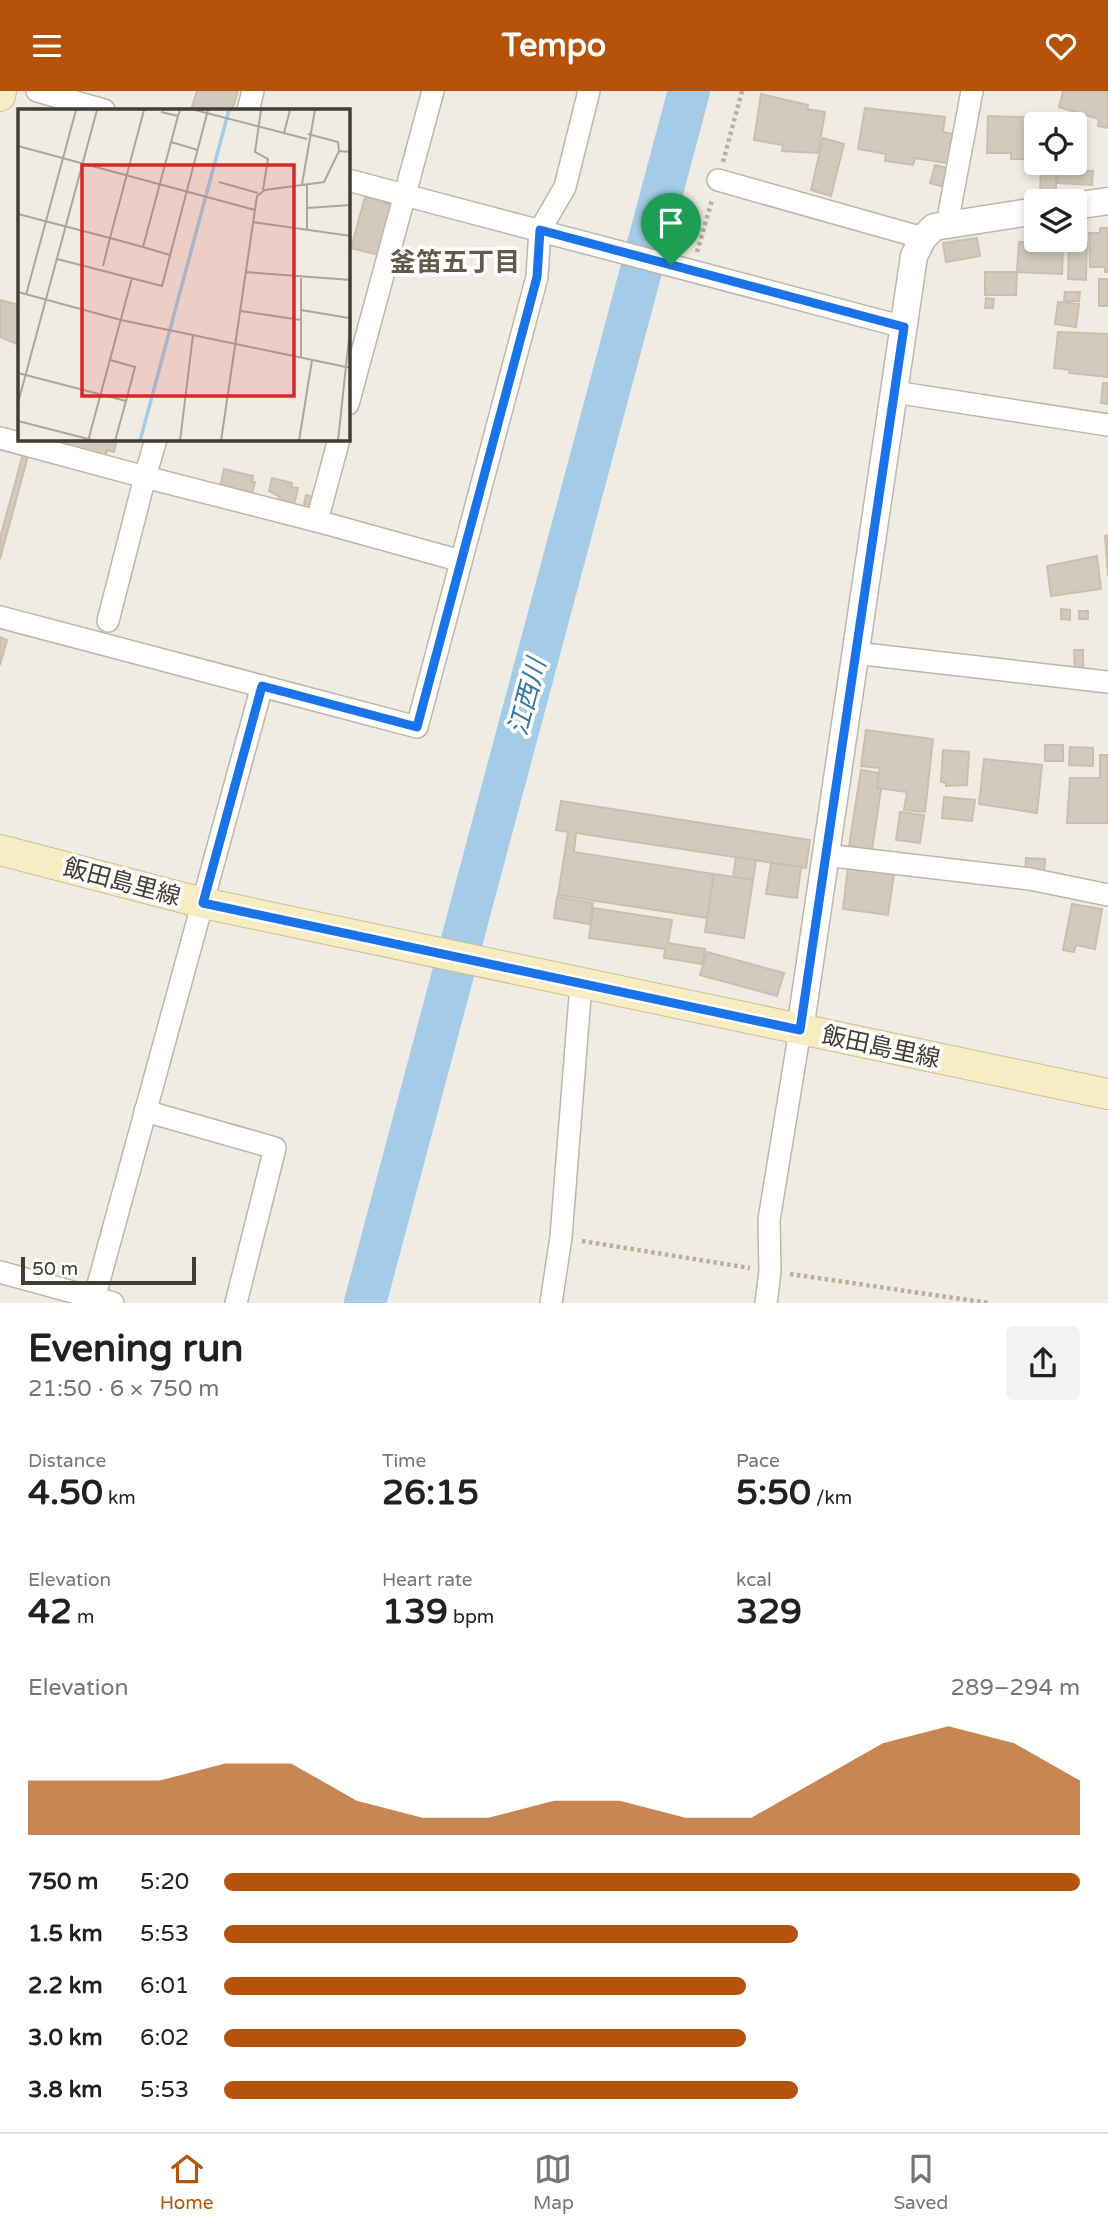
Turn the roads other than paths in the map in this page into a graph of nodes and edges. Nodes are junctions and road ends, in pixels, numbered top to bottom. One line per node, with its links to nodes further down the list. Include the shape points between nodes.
1 (37, 91): 6 (street)
2 (253, 91): 7 (street)
3 (433, 91): 10 (street)
4 (589, 91): 15 (street)
5 (972, 91): 14 (street)
6 (100, 109)
7 (248, 109)
8 (718, 180): 16 (street)
9 (350, 181): 10 (street)
10 (404, 196): 15 (street); 19 (street)
11 (1108, 201): 12 (street)
12 (1087, 204)
13 (1024, 213): 14 (street)
14 (947, 224): 16 (street, via 934,227)
15 (549, 232): 17 (street); 26 (street)
16 (923, 238): 17 (street, via 914,256)
17 (904, 327): 18 (street)
18 (894, 392): 20 (street); 29 (street)
19 (350, 397)
20 (1108, 425)
21 (0, 438): 24 (street)
22 (155, 441): 24 (street)
23 (338, 441): 25 (street)
24 (145, 477): 25 (street); 28 (street)
25 (317, 521): 26 (street)
26 (461, 561): 31 (street, via 417,727)
27 (0, 617): 31 (street)
28 (108, 621)
29 (855, 653): 30 (street); 33 (street)
30 (1108, 682)
31 (262, 686): 35 (street)
32 (0, 849): 35 (main road, 飯田島里線)
33 (825, 855): 34 (street, via 1030,879); 37 (street)
34 (1108, 895)
35 (203, 903): 36 (main road, 飯田島里線); 39 (street)
36 (581, 984): 37 (main road, 飯田島里線); 43 (street, via 561,1237)
37 (800, 1030): 38 (main road, 飯田島里線); 44 (street, via 769,1220)
38 (1108, 1094)
39 (145, 1111): 41 (street); 42 (street, via 275,1148)
40 (0, 1272): 41 (street)
41 (100, 1301)
42 (236, 1303)
43 (551, 1303)
44 (766, 1303)

